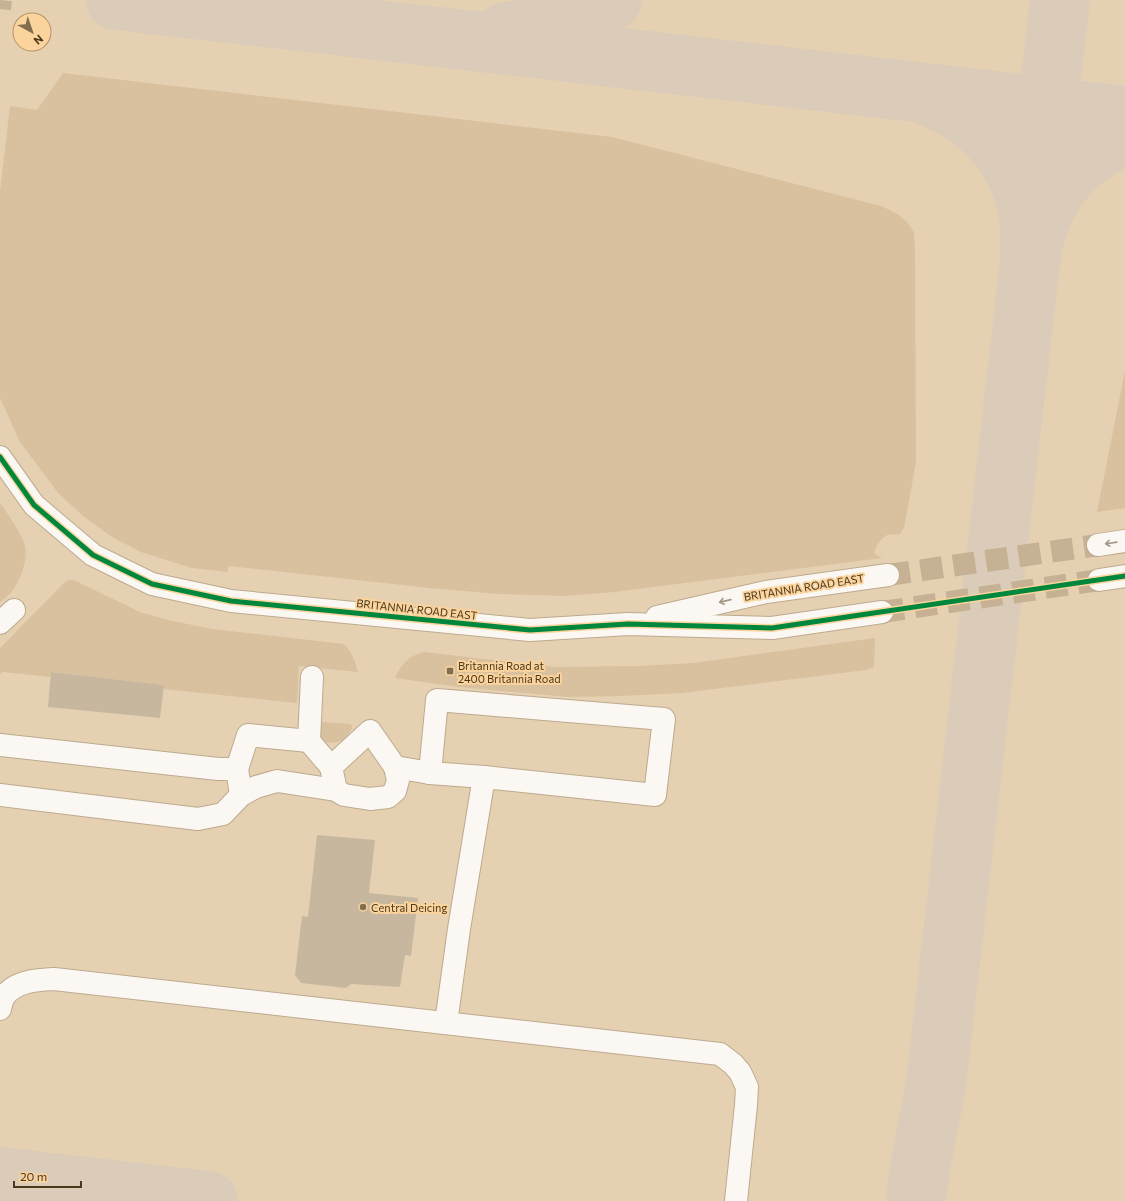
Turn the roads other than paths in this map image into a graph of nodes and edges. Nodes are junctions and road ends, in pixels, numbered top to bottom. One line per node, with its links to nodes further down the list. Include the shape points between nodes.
1 (0, 458): 8 (street, BRITANNIA ROAD EAST, via 34,505 93,555 152,584 231,601 530,630)
2 (1125, 541): 3 (street, one-way to 3)
3 (1098, 545)
4 (888, 574): 8 (street, BRITANNIA ROAD EAST, one-way to 8, via 766,592)
5 (1125, 576): 6 (street)
6 (1099, 580)
7 (882, 612): 8 (street, BRITANNIA ROAD EAST, via 772,628)
8 (628, 624)
9 (312, 677): 10 (street)
10 (310, 741): 12 (street); 14 (street, via 248,735)
11 (0, 745): 14 (street)
12 (331, 767): 13 (street, via 370,731); 17 (street)
13 (395, 767): 15 (street); 17 (street, via 398,780 395,791 388,797 370,799 344,795)
14 (237, 769): 19 (street)
15 (430, 773): 16 (street); 16 (street, via 437,700 664,719 655,795)
16 (484, 777): 21 (street, via 458,929)
17 (336, 790): 19 (street, via 277,781 256,787)
18 (0, 795): 19 (street, via 198,819 223,814)
19 (241, 795)
20 (1, 1000): 21 (street, via 12,989 23,984 35,980 54,979)
21 (446, 1023): 22 (street, via 720,1054 740,1072 747,1087)
22 (736, 1201)

